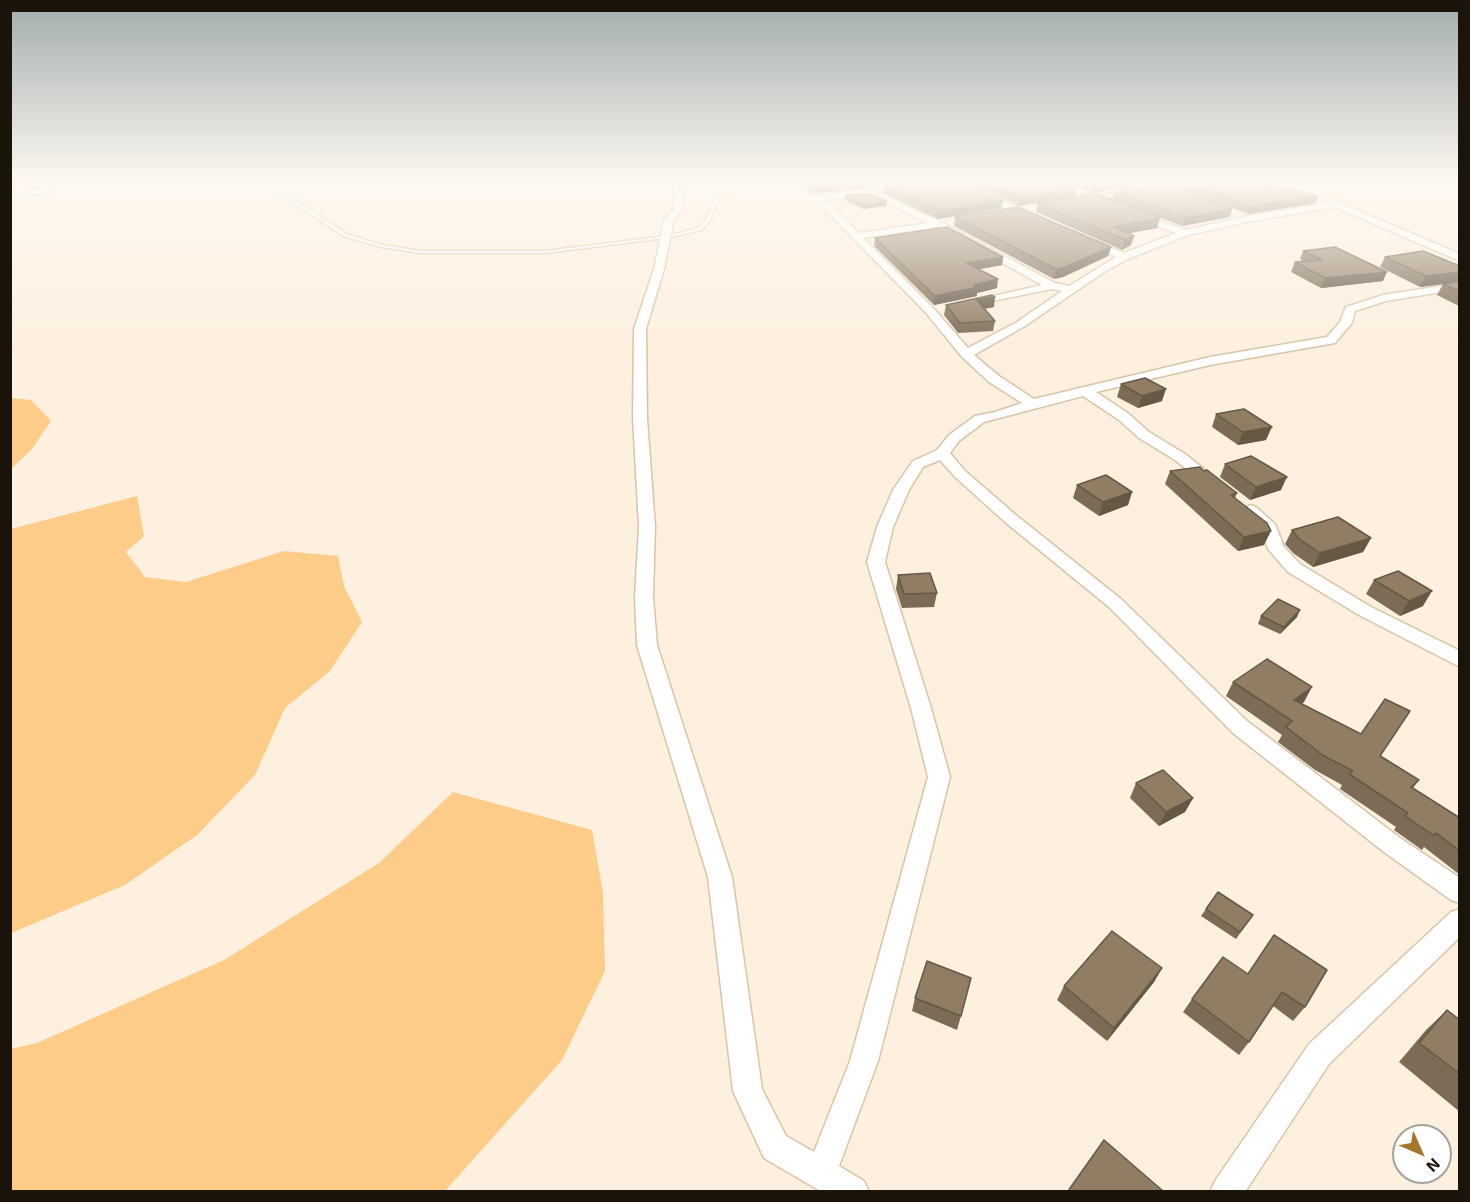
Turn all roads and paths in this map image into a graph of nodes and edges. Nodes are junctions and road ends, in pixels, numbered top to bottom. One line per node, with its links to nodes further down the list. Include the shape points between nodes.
1 (355, 238): 2 (lane, via 421,252 545,252)
2 (657, 238)
3 (666, 238): 22 (street, via 640,329 647,645 720,877 748,1091 775,1147)
4 (858, 238): 15 (street, via 936,310)
5 (964, 238): 11 (street)
6 (1082, 238): 9 (street)
7 (1172, 238): 9 (street)
8 (1415, 238): 10 (street)
9 (1124, 257): 13 (street)
10 (1460, 258)
11 (1052, 286): 13 (street); 14 (street)
12 (1460, 286): 16 (street, via 1383,298 1350,309 1346,323 1330,340 1210,361)
13 (1072, 290): 15 (street)
14 (962, 305)
15 (966, 354): 17 (street, via 993,379)
16 (1085, 391): 17 (street); 19 (street, via 1180,457 1269,527 1276,549 1294,568 1365,612)
17 (1032, 404): 18 (street, via 980,419 954,438)
18 (942, 453): 20 (street, via 1011,519 1115,603 1240,726 1392,845); 22 (street, via 918,464 902,490 885,527 876,562 939,777 864,1061)
19 (1460, 660)
20 (1460, 892)
21 (1460, 920): 24 (street, via 1319,1054)
22 (820, 1173): 23 (street)
23 (853, 1191)
24 (1226, 1191)

